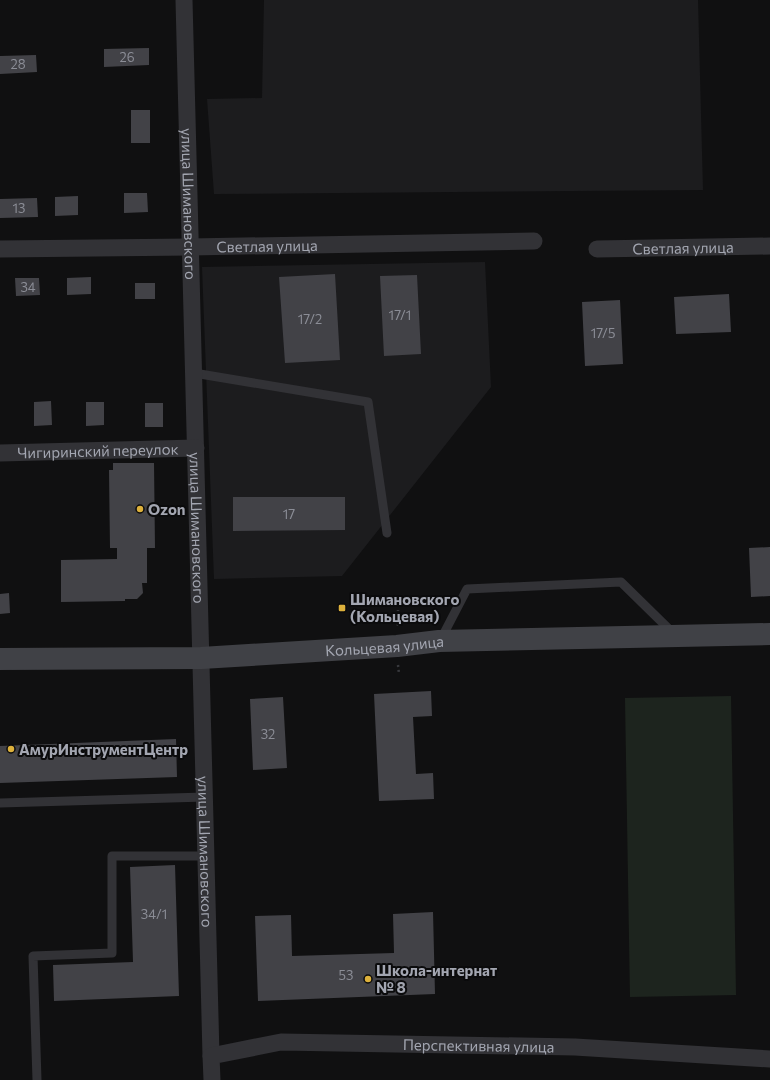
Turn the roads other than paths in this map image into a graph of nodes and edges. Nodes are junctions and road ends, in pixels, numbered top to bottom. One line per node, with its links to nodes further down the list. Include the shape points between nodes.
1 (184, 0): 4 (street, улица Шимановского)
2 (534, 241): 4 (street, Светлая улица)
3 (770, 246): 6 (street, Светлая улица)
4 (191, 247): 5 (street, Светлая улица); 7 (street, улица Шимановского)
5 (0, 249)
6 (597, 249)
7 (194, 373): 8 (street, улица Шимановского); 10 (lane, via 368,402)
8 (196, 448): 9 (street, Чигиринский переулок); 14 (street, улица Шимановского)
9 (0, 453)
10 (387, 533)
11 (770, 634): 12 (street, Кольцевая улица)
12 (677, 636): 13 (street, Кольцевая улица); 13 (lane, via 621,582 467,589)
13 (439, 641): 14 (street, Кольцевая улица)
14 (201, 658): 15 (street, Кольцевая улица); 16 (street, улица Шимановского)
15 (0, 659)
16 (205, 797): 17 (lane); 18 (street, улица Шимановского)
17 (0, 803)
18 (206, 856): 19 (street, улица Шимановского); 21 (lane, via 112,856 112,953 32,956)
19 (211, 1056): 20 (street, Перспективная улица, via 281,1042 576,1047); 22 (street)
20 (770, 1059)
21 (37, 1080)
22 (212, 1080)

